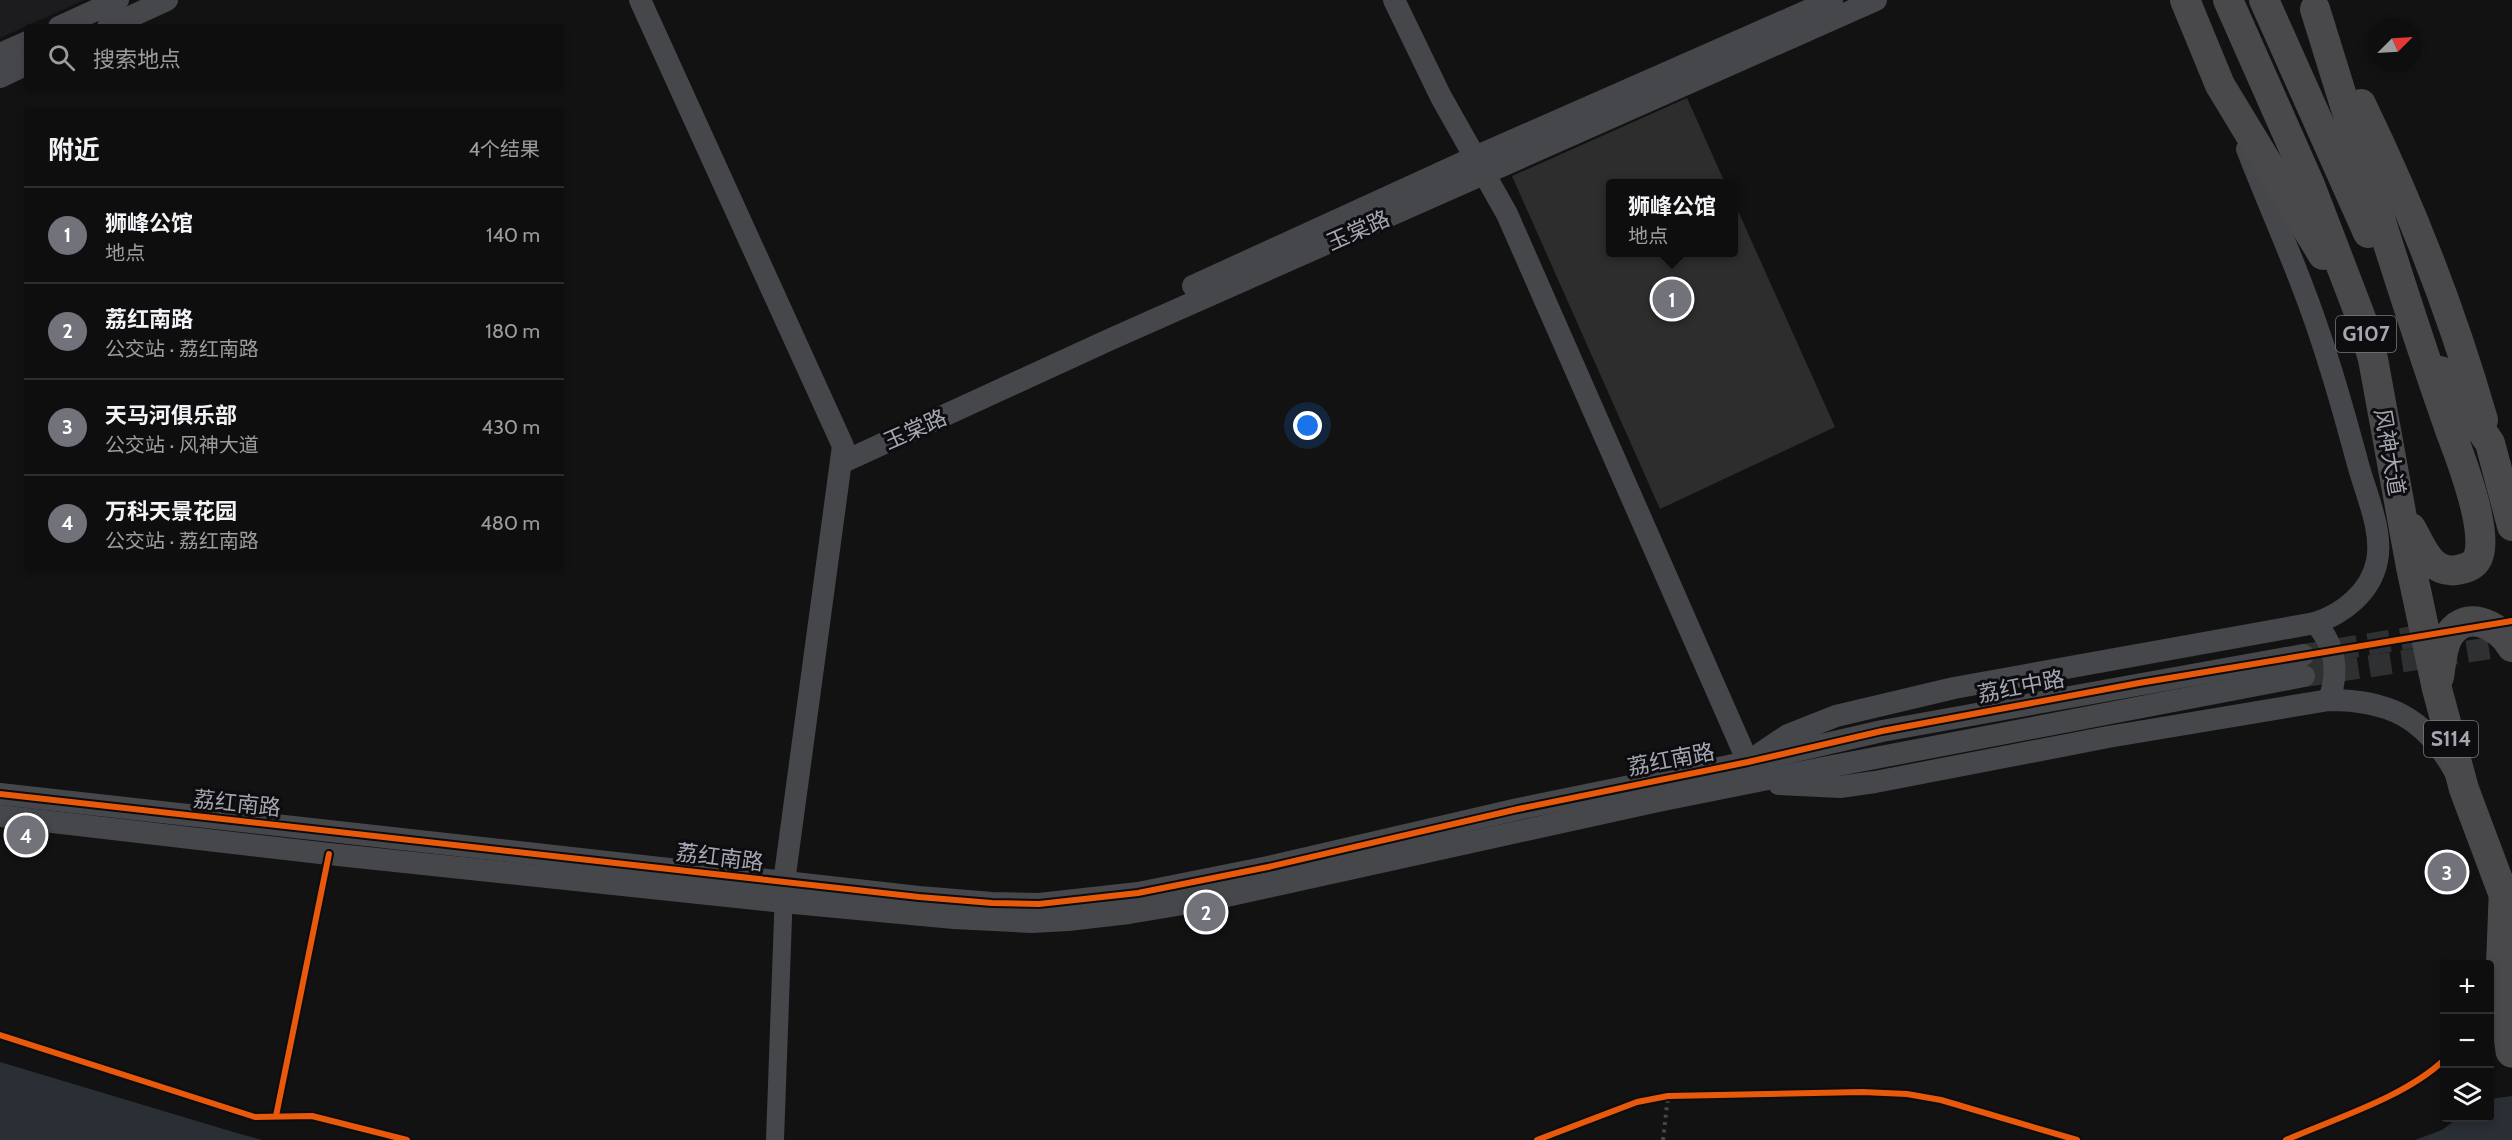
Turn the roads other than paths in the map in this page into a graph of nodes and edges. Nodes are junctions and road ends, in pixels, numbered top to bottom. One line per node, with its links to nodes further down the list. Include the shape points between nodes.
1 (118, 0): 11 (street)
2 (167, 0): 12 (street)
3 (640, 0): 22 (street)
4 (1394, 0): 18 (street, via 1441,97)
5 (1832, 0): 18 (street, 玉棠路)
6 (1876, 0): 18 (street, 玉棠路)
7 (2228, 0): 19 (highway, 风神大道 / G107, via 2310,185)
8 (2265, 0): 20 (highway, G107)
9 (2185, 1): 17 (highway)
10 (2312, 4): 20 (highway); 21 (highway, via 2365,111 2426,255)
11 (66, 24)
12 (115, 24)
13 (24, 43): 14 (street)
14 (0, 54)
15 (24, 65): 16 (street)
16 (0, 76)
17 (2220, 85): 19 (highway); 25 (street, via 2301,282 2344,413 2378,543 2372,576 2357,598 2339,614)
18 (1480, 165): 22 (street, 玉棠路); 30 (street, via 1507,214)
19 (2361, 318): 23 (highway, 风神大道 / G107, via 2377,380)
20 (2418, 340): 21 (highway, G107); 23 (highway, via 2470,491 2482,541 2480,556 2464,569 2438,568 2429,561)
21 (2490, 443): 24 (highway, G107)
22 (842, 454): 34 (street)
23 (2400, 510): 28 (highway, 风神大道 / G107)
24 (2512, 523)
25 (2315, 623): 29 (street, via 2328,640 2334,657 2336,683); 30 (street, via 1954,687 1836,716 1788,735)
26 (2512, 647): 28 (highway, via 2495,627 2483,622 2459,625 2444,646)
27 (2304, 666): 30 (street, 荔红中路, via 1882,730)
28 (2437, 688): 31 (highway, 风神大道 / S114)
29 (2329, 700): 30 (street, via 1840,787 1814,787); 31 (street, via 2384,705 2410,720 2445,754)
30 (1752, 772): 34 (street, 荔红南路, via 1518,809 1227,876 1108,898 992,903)
31 (2464, 789): 35 (highway, 风神大道)
32 (0, 794): 34 (street, 荔红南路)
33 (0, 816): 34 (street, 荔红南路, via 341,856)
34 (783, 892): 37 (street)
35 (2509, 909): 36 (highway, via 2502,978)
36 (2511, 1044)
37 (775, 1140)

